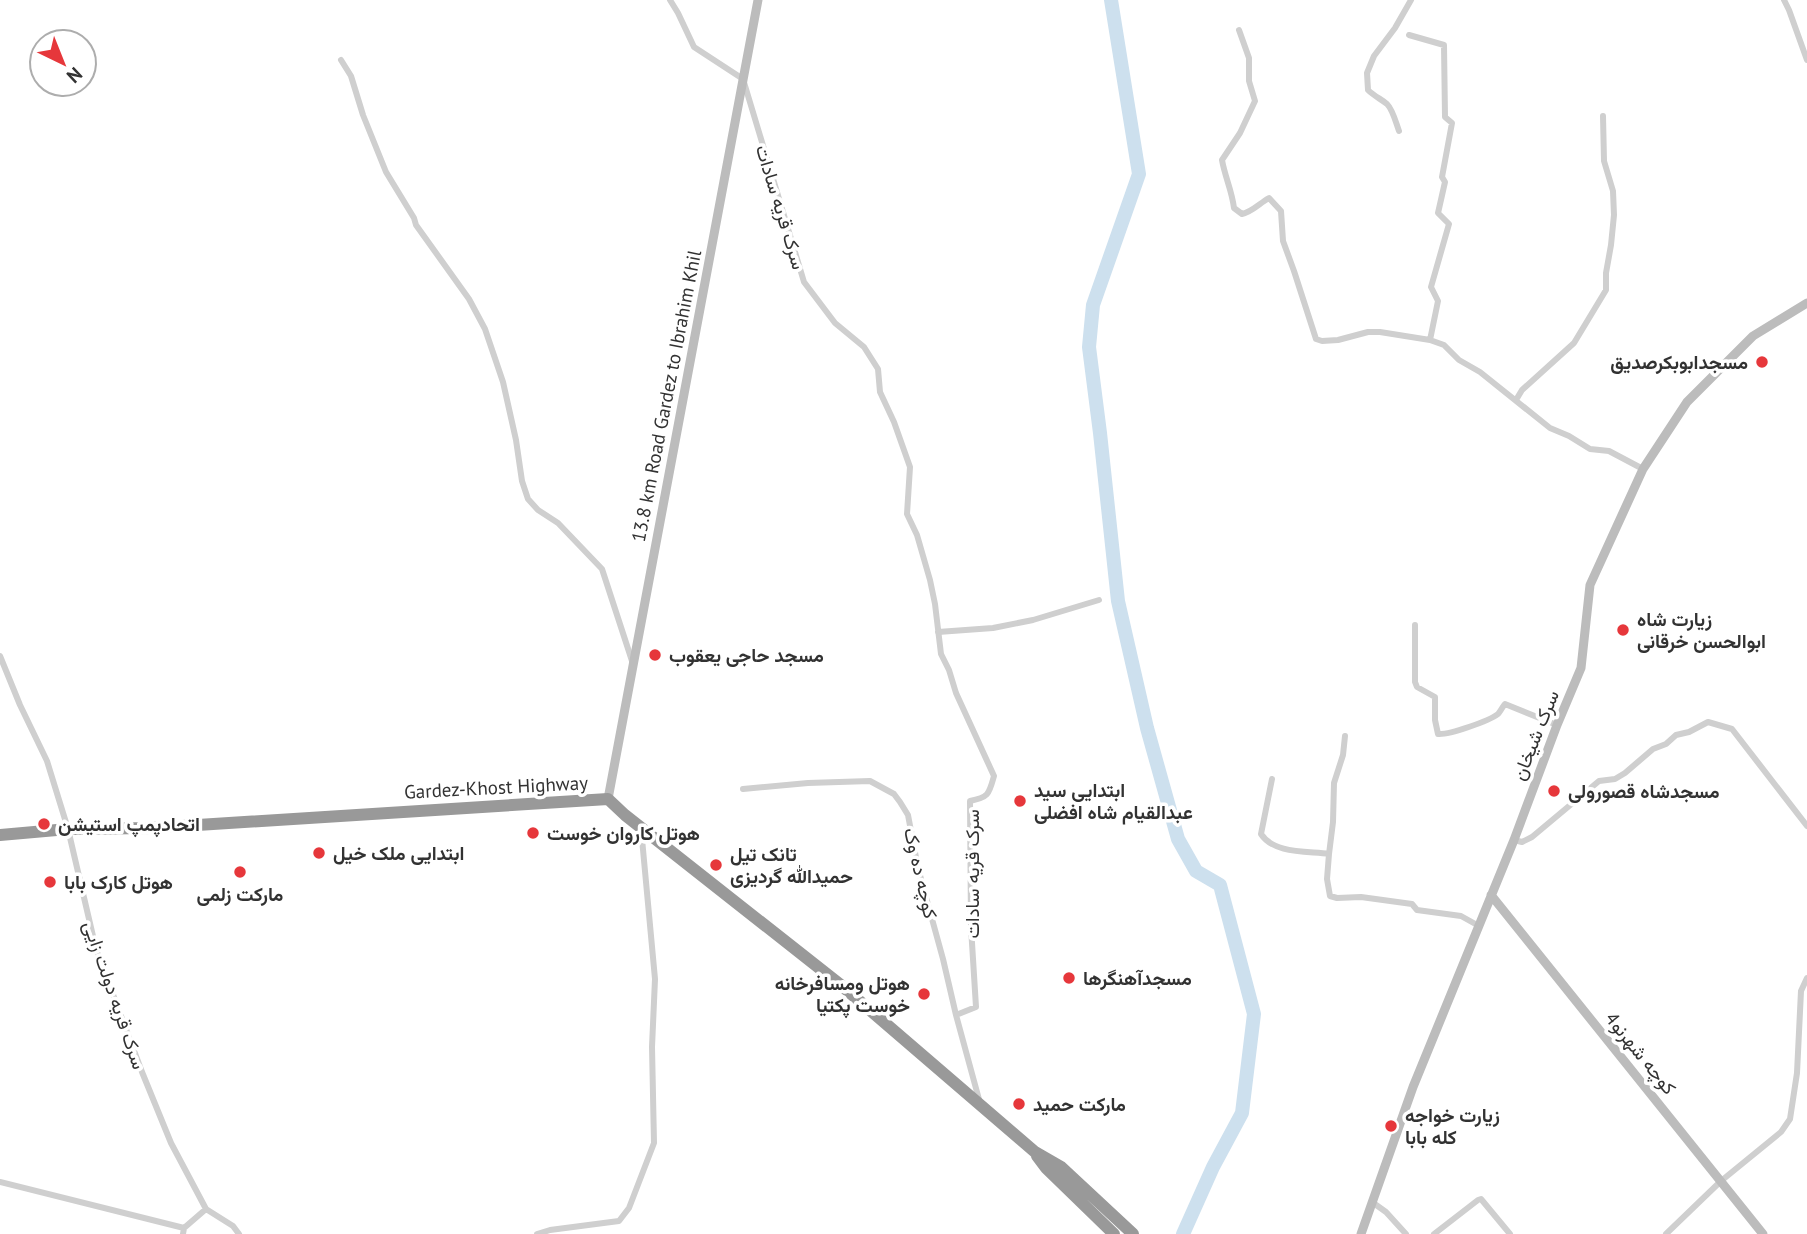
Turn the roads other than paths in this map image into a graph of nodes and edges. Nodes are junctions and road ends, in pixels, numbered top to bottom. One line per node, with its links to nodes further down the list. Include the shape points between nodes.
1 (670, 0): 9 (street, via 694,47)
2 (758, 0): 9 (street, 13.8 km Road Gardez to Ibrahim Khil)
3 (1411, 0): 11 (street, via 1367,73 1368,90 1390,107)
4 (1784, 0): 8 (street)
5 (1239, 30): 13 (street, via 1249,58 1255,101 1223,160 1234,208 1248,213 1269,198 1281,211 1283,241 1316,339 1380,332)
6 (1409, 36): 13 (street, via 1444,45 1445,117 1452,123 1438,213 1449,224 1431,286 1438,301)
7 (341, 60): 20 (street, via 386,172 485,329 503,382 528,499 602,569)
8 (1807, 60)
9 (743, 79): 18 (street, سرک قریه سادات, via 804,282 835,323 864,347 878,369 880,392 910,467 907,514 928,570); 20 (street, 13.8 km Road Gardez to Ibrahim Khil)
10 (1603, 116): 14 (street, via 1604,161 1614,215 1605,290 1574,343)
11 (1399, 131)
12 (1807, 303): 15 (street, سرک شیخان, via 1753,336 1687,402)
13 (1430, 340): 14 (street, via 1444,345)
14 (1516, 400): 15 (street, via 1550,428)
15 (1643, 469): 21 (street, سرک شیخان, via 1590,585 1581,668)
16 (1099, 600): 18 (street, via 993,628)
17 (1415, 625): 21 (street, via 1415,681 1435,697 1438,734 1480,722 1499,713 1505,704)
18 (938, 632): 35 (street, سرک قریه سادات, via 956,693 994,776 989,793 970,801 976,1007)
19 (0, 656): 28 (street, سرک قریه دولت زایی, via 47,761)
20 (634, 664): 25 (street, 13.8 km Road Gardez to Ibrahim Khil)
21 (1557, 725): 30 (street, سرک شیخان)
22 (1345, 736): 31 (street, via 1334,783)
23 (1272, 779): 31 (street, via 1263,838 1276,848)
24 (743, 789): 35 (street, کوچه ده وک, via 870,781 894,794 908,815)
25 (608, 799): 27 (highway, Gardez-Khost Highway); 28 (highway, Gardez-Khost Highway, via 151,828)
26 (1807, 826): 30 (street, via 1732,729 1707,722 1653,749 1615,779 1599,781 1532,837)
27 (641, 827): 36 (highway, Gardez-Khost Highway, via 833,979); 44 (street, via 655,979 654,1143 629,1209 619,1221)
28 (68, 829): 29 (highway, Gardez-Khost Highway); 41 (street, سرک قریه دولت زایی, via 96,949 171,1143)
29 (0, 835)
30 (1514, 840): 32 (street, سرک شیخان)
31 (1329, 854): 33 (street, via 1330,896 1412,904 1418,910 1461,916)
32 (1491, 895): 33 (street, سرک شیخان); 38 (street, کوچه شهرنو4)
33 (1479, 926): 40 (street, سرک شیخان)
34 (1807, 978): 38 (street, via 1801,991 1790,1119 1782,1132)
35 (956, 1015): 36 (street, کوچه ده وک)
36 (981, 1105): 37 (highway, Gardez-Khost Highway)
37 (1035, 1152): 45 (highway, Gardez-Khost Highway); 46 (highway, Gardez-Khost Highway, via 1061,1167)
38 (1721, 1181): 51 (street); 52 (street, کوچه شهرنو4)
39 (0, 1182): 42 (street)
40 (1372, 1202): 47 (street, سرک شیخان); 48 (street)
41 (206, 1209): 42 (street); 43 (street, سرک قریه دولت زایی)
42 (183, 1231)
43 (239, 1234)
44 (537, 1234)
45 (1114, 1234)
46 (1133, 1234)
47 (1361, 1234)
48 (1406, 1234)
49 (1434, 1234): 50 (street, via 1481,1199)
50 (1510, 1234)
51 (1666, 1234)
52 (1763, 1234)

